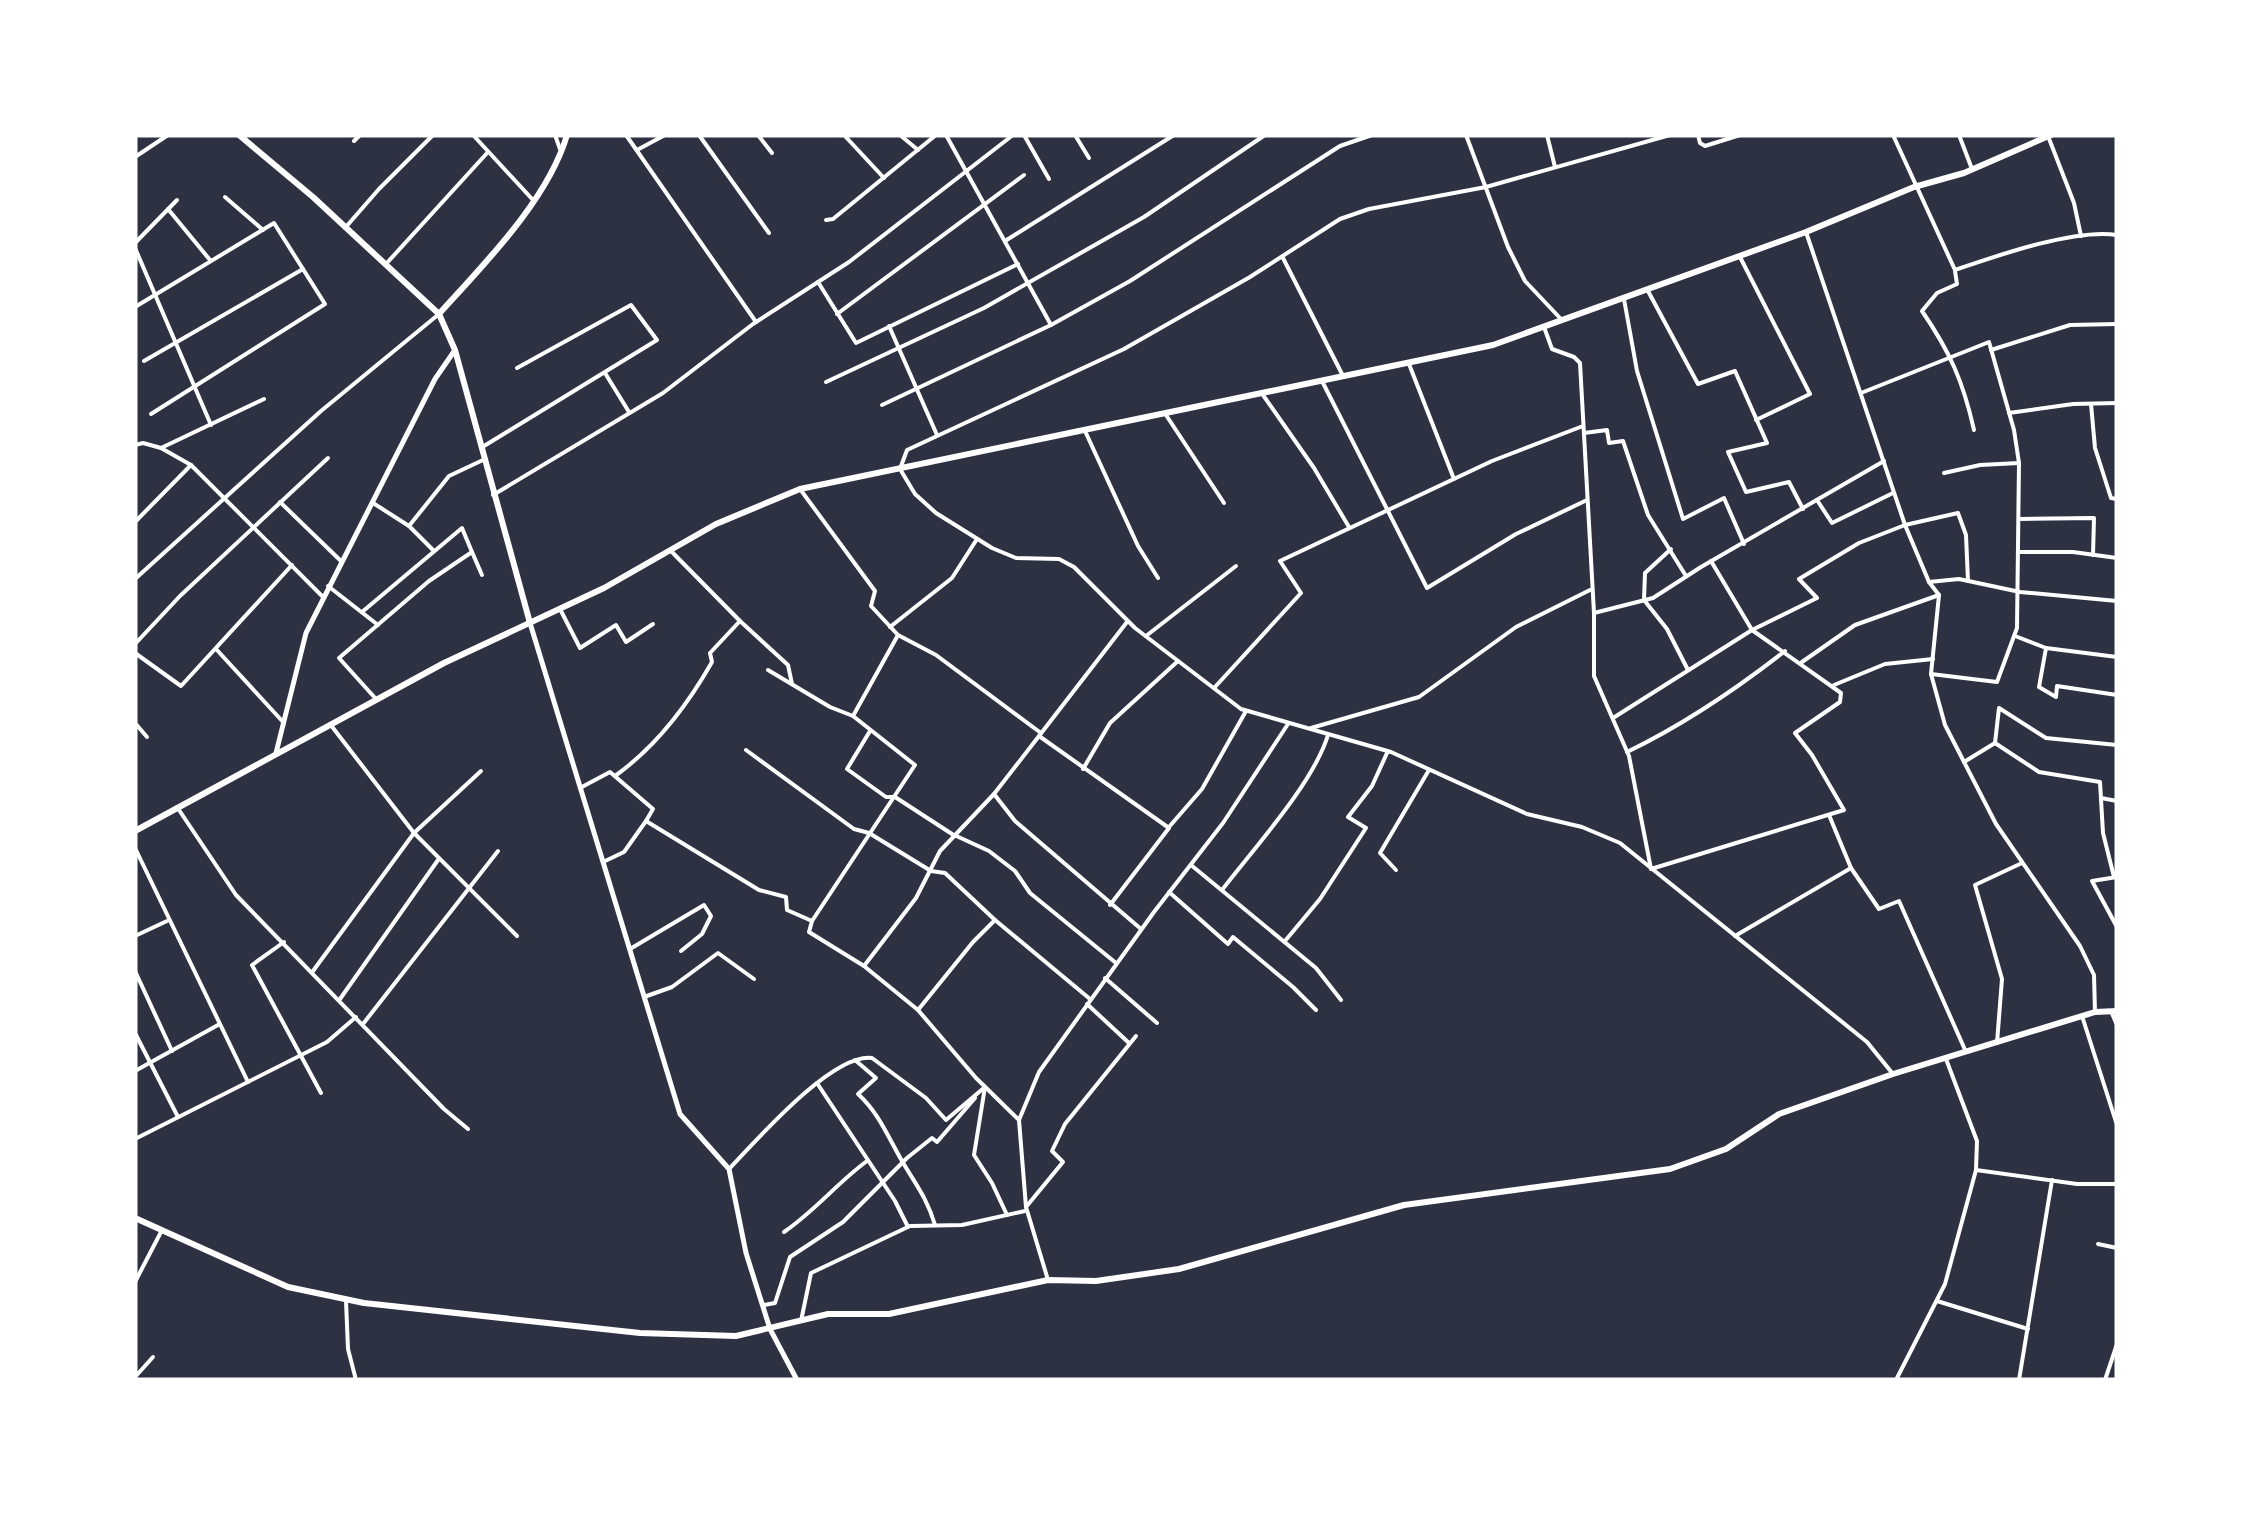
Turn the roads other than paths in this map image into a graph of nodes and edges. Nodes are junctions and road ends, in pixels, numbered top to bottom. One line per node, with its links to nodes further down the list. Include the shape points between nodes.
1 (168, 135): 36 (street)
2 (360, 135): 30 (street)
3 (433, 135): 52 (street)
4 (473, 135): 33 (street)
5 (554, 135): 34 (street)
6 (567, 135): 34 (main road)
7 (626, 135): 31 (street)
8 (664, 135): 31 (street)
9 (699, 135): 55 (street)
10 (758, 135): 35 (street)
11 (844, 135): 42 (street)
12 (900, 135): 32 (street)
13 (936, 135): 32 (street)
14 (946, 135): 40 (street)
15 (1013, 135): 40 (street)
16 (1024, 135): 43 (street)
17 (1075, 135): 37 (street)
18 (1174, 135): 58 (street)
19 (1265, 135): 68 (street, via 1144,217)
20 (1372, 135): 78 (street, via 1340,146)
21 (1466, 135): 44 (street)
22 (1548, 135): 38 (street)
23 (1670, 135): 38 (street)
24 (1698, 135): 25 (street, via 1705,146)
25 (1740, 135)
26 (1892, 135): 45 (street)
27 (1960, 135): 39 (street)
28 (242, 136): 52 (main road)
29 (2050, 136): 39 (main road); 57 (street)
30 (354, 141)
31 (637, 150): 76 (street)
32 (918, 150): 42 (street)
33 (488, 152): 48 (street); 63 (street)
34 (560, 152): 48 (main road)
35 (772, 153)
36 (135, 156)
37 (1088, 158)
38 (1555, 167): 44 (street)
39 (1972, 169): 45 (main road)
40 (966, 170): 49 (street); 67 (street)
41 (1024, 175): 49 (street)
42 (884, 178): 51 (street)
43 (1049, 179)
44 (1486, 187): 61 (street, via 1369,209 1340,219); 75 (street, via 1525,282)
45 (1914, 187): 54 (main road); 66 (street)
46 (225, 197): 53 (street)
47 (177, 200): 50 (street)
48 (533, 200): 73 (main road)
49 (985, 204): 58 (street); 74 (street)
50 (168, 209): 59 (street); 62 (street)
51 (826, 220)
52 (345, 228): 63 (main road)
53 (263, 230): 62 (street); 65 (street, via 275,224)
54 (1806, 232): 60 (main road); 95 (street)
55 (770, 233)
56 (2117, 235): 57 (street)
57 (2081, 236): 66 (street)
58 (1005, 240): 64 (street)
59 (135, 245): 70 (street)
60 (1740, 256): 69 (main road); 105 (street, via 1810,394)
61 (1282, 257): 90 (street); 110 (street, via 1124,349)
62 (211, 261): 70 (street)
63 (386, 264): 73 (main road)
64 (1018, 264): 68 (street); 79 (street)
65 (302, 270): 81 (street); 93 (street, via 325,304)
66 (1955, 270): 85 (street, via 1957,284 1922,311)
67 (818, 282): 74 (street); 76 (street)
68 (1028, 282): 78 (street); 82 (street)
69 (1648, 291): 71 (main road); 105 (street, via 1698,384 1735,370)
70 (154, 296): 72 (street); 81 (street)
71 (1624, 300): 75 (main road); 141 (street, via 1637,370 1682,518 1724,498)
72 (135, 307)
73 (439, 314): 83 (main road); 125 (street)
74 (837, 314): 79 (street, via 854,342)
75 (1563, 321): 80 (main road)
76 (756, 322): 101 (street)
77 (2117, 324): 84 (street, via 2070,325)
78 (1051, 325): 94 (street)
79 (888, 326): 82 (street)
80 (1544, 328): 87 (main road); 107 (street, via 1552,348 1580,363)
81 (176, 343): 86 (street); 93 (street)
82 (898, 347): 91 (street); 94 (street)
83 (454, 350): 113 (main road); 130 (street)
84 (1991, 350): 85 (street, via 1989,342); 102 (street)
85 (1952, 356): 95 (street); 108 (street)
86 (144, 361)
87 (1408, 364): 90 (main road); 121 (street)
88 (517, 368): 89 (street, via 631,305 656,340)
89 (605, 373): 101 (street); 113 (street)
90 (1344, 378): 92 (main road)
91 (826, 382)
92 (1322, 383): 96 (main road); 133 (street)
93 (194, 386): 103 (street); 106 (street)
94 (917, 388): 99 (street); 110 (street)
95 (1861, 393): 116 (street)
96 (1262, 395): 104 (main road); 139 (street)
97 (264, 399): 106 (street)
98 (2117, 403): 100 (street)
99 (882, 404)
100 (2091, 404): 102 (street); 126 (street, via 2095,448 2111,498)
101 (630, 412): 124 (street)
102 (2009, 413): 117 (street)
103 (151, 414)
104 (1166, 414): 109 (main road); 131 (street)
105 (1756, 420): 132 (street, via 1767,443 1728,452 1746,492 1790,482)
106 (211, 425): 112 (street)
107 (1583, 430): 121 (street); 127 (street); 144 (street, via 1607,430 1609,443 1623,441 1638,493)
108 (1974, 430)
109 (1085, 431): 119 (main road); 155 (street)
110 (937, 435): 119 (street, via 907,450)
111 (135, 445): 112 (street)
112 (161, 448): 118 (street)
113 (480, 448): 115 (main road)
114 (328, 458): 129 (street)
115 (483, 460): 124 (main road); 137 (street, via 450,476)
116 (1884, 461): 123 (street); 128 (street)
117 (2019, 463): 120 (street); 134 (street)
118 (190, 465): 125 (street); 135 (street)
119 (900, 468): 122 (main road); 140 (street, via 926,504)
120 (1944, 473)
121 (1454, 479): 133 (street)
122 (800, 489): 143 (main road); 174 (street, via 875,591 871,606)
123 (1894, 492): 128 (street, via 1832,523); 136 (street)
124 (493, 495): 171 (main road)
125 (224, 497): 138 (street); 156 (street)
126 (2117, 499)
127 (1588, 500): 133 (street, via 1428,588); 160 (street)
128 (1817, 500): 132 (street)
129 (280, 502): 138 (street); 149 (street)
130 (373, 503): 137 (street); 149 (street)
131 (1224, 503)
132 (1803, 509): 141 (street)
133 (1386, 511): 139 (street)
134 (2019, 519): 146 (street); 147 (street, via 2094,518)
135 (135, 522)
136 (1905, 525): 157 (street, via 1958,513); 158 (street); 175 (street, via 1798,579 1817,598)
137 (409, 526): 142 (street)
138 (254, 527): 151 (street); 179 (street)
139 (1350, 527): 193 (street, via 1280,561 1301,593)
140 (977, 539): 169 (street, via 1016,558 1074,566); 174 (street, via 952,578)
141 (1744, 544): 150 (street)
142 (433, 550): 145 (street, via 462,528); 167 (street)
143 (670, 550): 166 (main road); 170 (street)
144 (1671, 550): 154 (street); 164 (street, via 1645,573)
145 (472, 552): 153 (street); 173 (street)
146 (2019, 552): 147 (street); 161 (street)
147 (2094, 554): 148 (street)
148 (2117, 558)
149 (342, 561): 159 (street)
150 (1711, 562): 154 (street); 175 (street)
151 (292, 565): 163 (street); 180 (street)
152 (1236, 566): 178 (street)
153 (482, 575)
154 (1686, 576): 164 (street)
155 (1158, 578)
156 (135, 579)
157 (1968, 581): 158 (street); 161 (street)
158 (1929, 582): 162 (street)
159 (328, 586): 163 (street); 167 (street)
160 (1592, 589): 168 (street); 203 (street, via 1516,627 1419,697)
161 (2020, 592): 165 (street); 177 (street)
162 (1939, 595): 186 (street); 187 (street, via 1854,624)
163 (323, 597): 200 (street, via 306,633)
164 (1644, 600): 168 (street); 189 (street)
165 (2117, 601)
166 (560, 609): 171 (main road); 172 (street, via 580,648 616,625 626,642)
167 (362, 612): 173 (street)
168 (1594, 613): 198 (street, via 1594,676)
169 (1128, 620): 178 (street); 205 (street)
170 (740, 621): 191 (street, via 788,665); 218 (street, via 710,653 712,662 682,711)
171 (530, 623): 195 (main road); 219 (street)
172 (654, 624)
173 (378, 626): 195 (street, via 339,658)
174 (890, 626): 176 (street)
175 (1752, 630): 182 (street); 189 (street)
176 (898, 634): 197 (street); 205 (street)
177 (2014, 635): 181 (street); 190 (street, via 1997,682)
178 (1146, 636): 185 (street)
179 (135, 644)
180 (216, 648): 183 (street, via 181,686); 200 (street)
181 (2046, 648): 184 (street); 194 (street, via 2039,687 2056,698 2058,686)
182 (1785, 651): 187 (street); 212 (street, via 1681,726)
183 (135, 653)
184 (2117, 658)
185 (1178, 660): 193 (street); 215 (street, via 1110,723)
186 (1933, 660): 190 (street); 192 (street, via 1885,664)
187 (1802, 662): 192 (street)
188 (768, 670): 191 (street)
189 (1688, 670): 198 (street)
190 (1930, 674): 214 (street)
191 (792, 684): 197 (street)
192 (1834, 685): 225 (street, via 1840,702 1795,734 1844,810)
193 (1215, 688): 196 (street)
194 (2117, 695)
195 (376, 699): 201 (main road)
196 (1246, 711): 202 (street); 227 (street, via 1202,789)
197 (853, 716): 204 (street)
198 (1612, 718): 212 (street)
199 (135, 723): 207 (street)
200 (284, 723): 213 (street)
201 (330, 724): 213 (main road); 229 (street)
202 (1288, 724): 203 (street); 237 (street)
203 (1306, 729): 206 (street)
204 (870, 730): 221 (street, via 914,764); 221 (street, via 847,769)
205 (1040, 734): 215 (street); 220 (street)
206 (1328, 735): 211 (street); 244 (street, via 1296,793)
207 (147, 736)
208 (1995, 743): 209 (street, via 1999,708 2046,738); 214 (street); 222 (street, via 2038,772 2100,782)
209 (2117, 745)
210 (746, 750): 230 (street, via 854,829)
211 (1387, 751): 216 (street); 255 (street, via 1348,818 1366,828)
212 (1627, 752): 239 (street)
213 (276, 753): 224 (main road)
214 (1964, 762): 236 (street)
215 (1083, 768): 227 (street)
216 (1430, 769): 239 (street, via 1527,814 1620,842); 240 (street, via 1380,853)
217 (480, 771): 229 (street)
218 (615, 776): 219 (street, via 610,772); 226 (street, via 653,809)
219 (580, 788): 235 (street)
220 (994, 794): 231 (street); 246 (street)
221 (895, 797): 230 (street); 231 (street)
222 (2102, 798): 223 (street); 242 (street, via 2103,833)
223 (2117, 801)
224 (178, 808): 228 (main road); 256 (street, via 236,895)
225 (1829, 814): 238 (street); 239 (street)
226 (646, 821): 235 (street, via 624,852); 249 (street, via 759,890 786,898 787,910)
227 (1169, 828): 246 (street)
228 (135, 831)
229 (414, 833): 234 (street); 261 (street)
230 (869, 833): 241 (street); 249 (street)
231 (954, 835): 241 (street); 259 (street, via 1015,871 1030,893)
232 (135, 848): 248 (street)
233 (498, 850): 243 (street)
234 (439, 859): 243 (street); 266 (street)
235 (603, 862): 257 (street)
236 (2022, 862): 272 (street, via 2087,960); 282 (street, via 1976,885 2002,978)
237 (1190, 865): 244 (street); 245 (street)
238 (1851, 868): 254 (street); 284 (street, via 1878,910 1899,901)
239 (1651, 869): 254 (street)
240 (1396, 870)
241 (932, 871): 247 (street, via 945,874); 260 (street)
242 (2116, 877): 250 (street, via 2092,881)
243 (466, 888): 253 (street); 277 (street)
244 (1222, 890): 255 (street)
245 (1169, 892): 251 (street); 270 (street, via 1228,944 1233,936)
246 (1110, 905): 251 (street)
247 (995, 920): 268 (street); 269 (street)
248 (168, 921): 252 (street); 276 (street)
249 (812, 921): 260 (street, via 809,932)
250 (2117, 926)
251 (1141, 929): 259 (street)
252 (135, 936)
253 (517, 936)
254 (1735, 936): 290 (street, via 1867,1042)
255 (1286, 941): 267 (street)
256 (284, 942): 261 (street); 285 (street, via 252,965)
257 (630, 949): 258 (street, via 704,905 711,916); 265 (street)
258 (682, 951)
259 (1116, 963): 264 (street)
260 (864, 966): 269 (street)
261 (313, 970): 266 (street)
262 (135, 971): 283 (street)
263 (754, 978): 265 (street, via 718,953)
264 (1105, 978): 268 (street); 275 (street)
265 (644, 997): 302 (street, via 680,1114)
266 (340, 999): 273 (street)
267 (1342, 1000)
268 (1088, 1001): 281 (street); 296 (street, via 1039,1072)
269 (918, 1010): 293 (street)
270 (1316, 1010)
271 (2114, 1011): 272 (main road); 278 (street)
272 (2095, 1012): 274 (main road)
273 (356, 1016): 277 (street); 285 (street)
274 (2082, 1016): 282 (main road); 297 (street)
275 (1157, 1022)
276 (219, 1024): 283 (street); 291 (street)
277 (363, 1024): 298 (street)
278 (2117, 1025)
279 (135, 1033): 288 (street)
280 (1136, 1036): 281 (street)
281 (1130, 1043): 307 (street, via 1064,1124 1052,1152 1063,1162)
282 (1996, 1043): 284 (main road)
283 (172, 1050): 288 (street)
284 (1966, 1053): 286 (main road)
285 (301, 1056): 291 (street); 294 (street)
286 (1946, 1059): 290 (main road); 303 (street, via 1976,1141)
287 (855, 1060): 292 (street); 293 (street, via 883,1065 946,1120); 301 (street, via 876,1078 858,1094 874,1107)
288 (151, 1062): 289 (street); 295 (street)
289 (135, 1071)
290 (1893, 1074): 316 (main road, via 1780,1114 1726,1148 1670,1169 1404,1205 1141,1277)
291 (248, 1082): 295 (street)
292 (817, 1083): 300 (street); 302 (street)
293 (985, 1087): 296 (street); 301 (street, via 938,1142 932,1138); 308 (street, via 974,1155)
294 (321, 1093)
295 (178, 1117): 299 (street)
296 (1019, 1120): 307 (street)
297 (2117, 1126)
298 (468, 1129)
299 (135, 1139)
300 (867, 1161): 305 (street); 313 (street)
301 (902, 1162): 305 (street); 310 (street, via 926,1197)
302 (729, 1169): 320 (street)
303 (1976, 1170): 304 (street); 319 (street)
304 (2052, 1180): 306 (street); 323 (street)
305 (882, 1183): 311 (street); 320 (street, via 842,1222 790,1257 775,1303)
306 (2117, 1184)
307 (1026, 1209): 308 (street); 316 (street)
308 (1007, 1216): 310 (street)
309 (135, 1218): 312 (main road)
310 (935, 1226): 311 (street)
311 (908, 1227): 321 (street, via 811,1273)
312 (160, 1232): 317 (street); 318 (main road, via 288,1286)
313 (784, 1232)
314 (2098, 1244): 315 (street)
315 (2117, 1248)
316 (1048, 1280): 321 (main road, via 889,1314)
317 (135, 1282)
318 (346, 1300): 322 (main road, via 640,1334 736,1336); 327 (street)
319 (1937, 1300): 323 (street); 329 (street)
320 (762, 1306): 322 (street)
321 (801, 1321): 322 (main road)
322 (770, 1329): 328 (street)
323 (2028, 1329): 330 (street)
324 (2117, 1344): 331 (street)
325 (153, 1357): 326 (street)
326 (135, 1376)
327 (356, 1380)
328 (795, 1380)
329 (1896, 1380)
330 (2019, 1380)
331 (2105, 1380)

